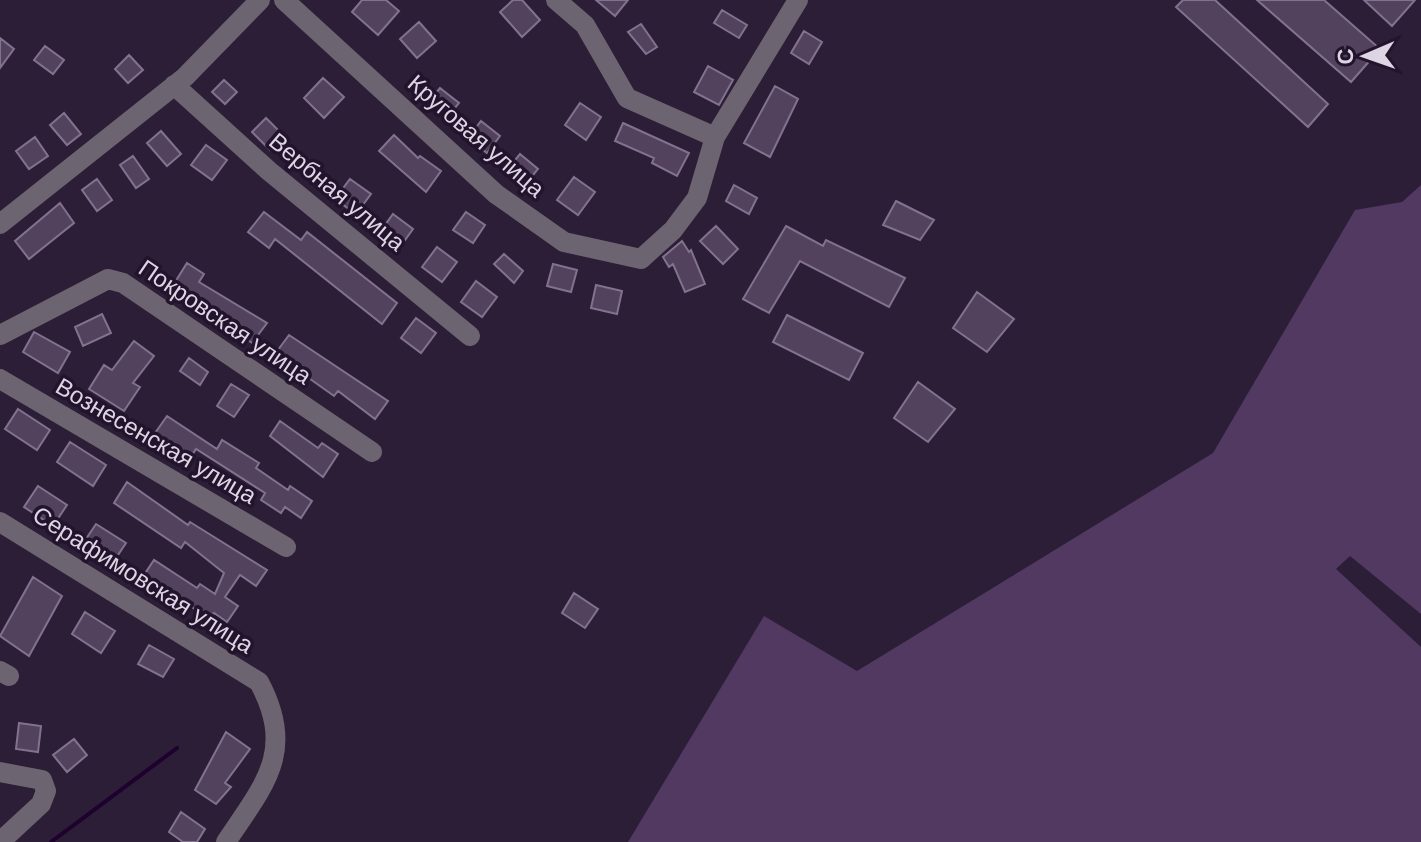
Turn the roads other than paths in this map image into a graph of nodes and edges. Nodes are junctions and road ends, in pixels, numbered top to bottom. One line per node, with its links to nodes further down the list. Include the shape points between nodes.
1 (260, 0): 5 (street)
2 (284, 0): 6 (street, Круговая улица, via 496,194 564,242 641,259 697,198)
3 (556, 0): 6 (street, via 585,25 627,98)
4 (798, 0): 6 (street, Круговая улица)
5 (174, 85): 7 (street); 9 (street, Вербная улица, via 269,171)
6 (715, 137)
7 (0, 224)
8 (0, 335): 11 (street, Покровская улица, via 108,279 123,283)
9 (470, 336)
10 (0, 379): 13 (street, Вознесенская улица)
11 (372, 452)
12 (0, 522): 16 (street, Серафимовская улица, via 259,682 271,704 276,753 266,782)
13 (286, 547)
14 (0, 772): 15 (street, via 42,780 46,791 41,804)
15 (0, 842)
16 (226, 842)

